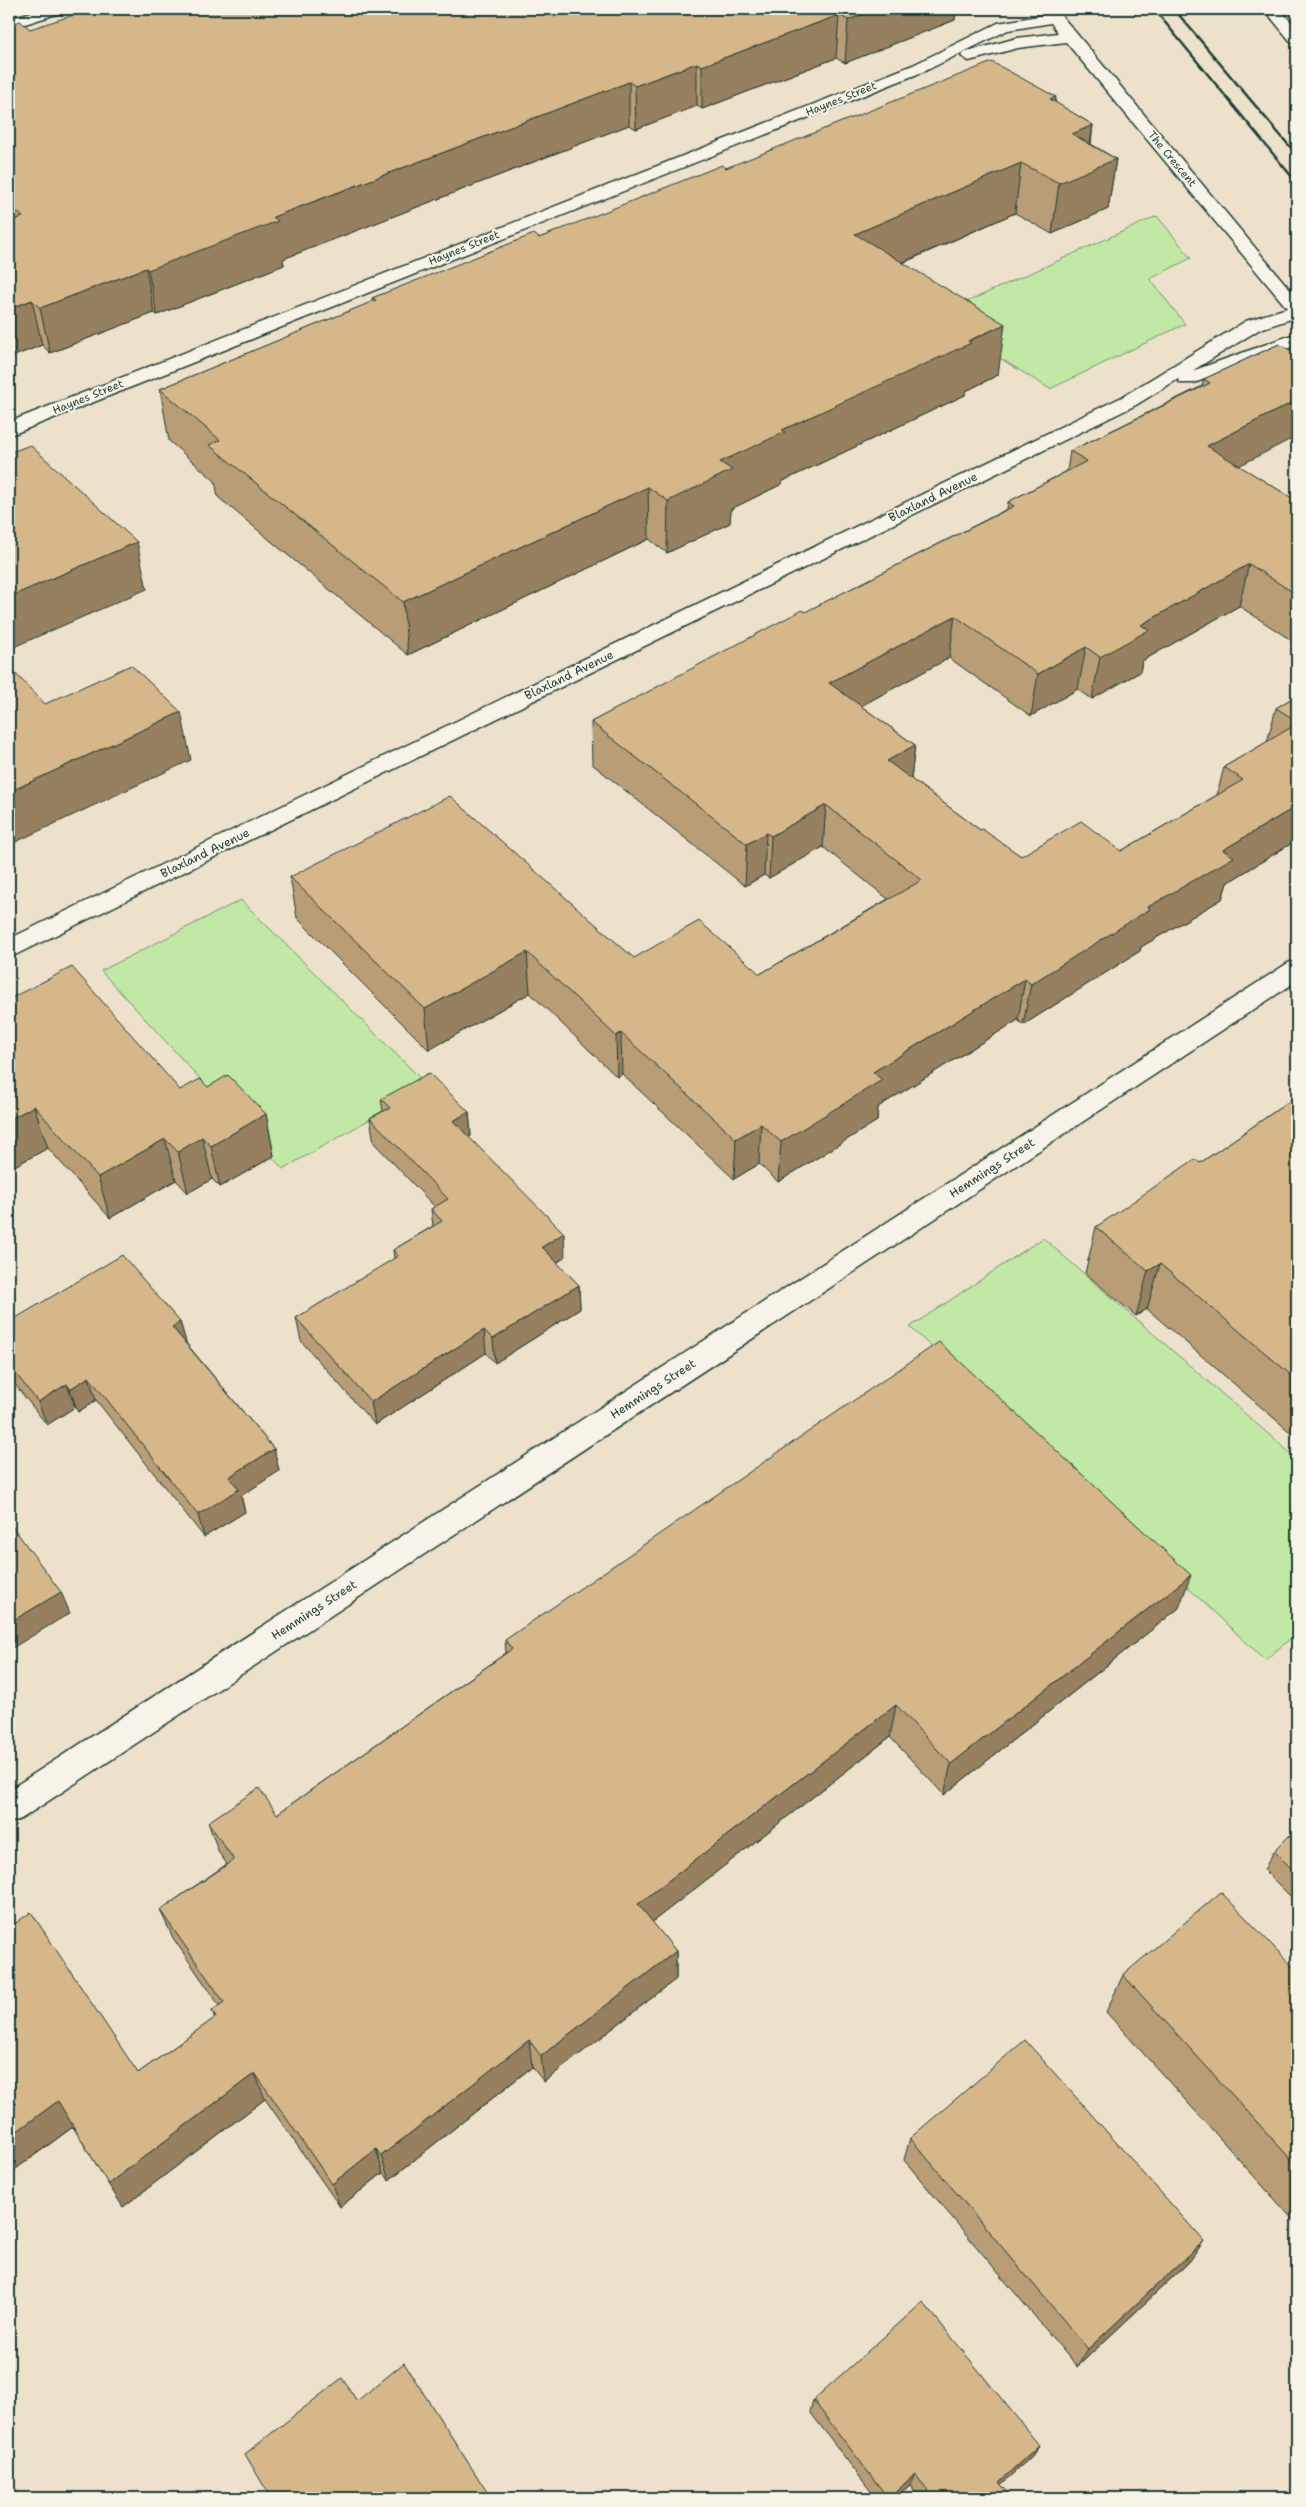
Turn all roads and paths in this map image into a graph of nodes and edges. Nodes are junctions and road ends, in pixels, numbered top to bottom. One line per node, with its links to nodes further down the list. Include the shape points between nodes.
1 (57, 9): 4 (main road)
2 (1272, 9): 6 (main road)
3 (1051, 13): 5 (main road, The Crescent); 7 (main road, Haynes Street, via 1004,26)
4 (10, 23)
5 (1071, 36): 7 (main road, Haynes Street, via 1017,44); 8 (main road, The Crescent)
6 (1297, 40)
7 (919, 68): 11 (main road, Haynes Street)
8 (1297, 310): 10 (main road, Blaxland Avenue, via 1253,325)
9 (1297, 339): 10 (main road, Blaxland Avenue)
10 (1129, 401): 12 (main road, Blaxland Avenue)
11 (9, 429)
12 (9, 949)
13 (1297, 969): 14 (main road, Hemmings Street)
14 (9, 1808)

